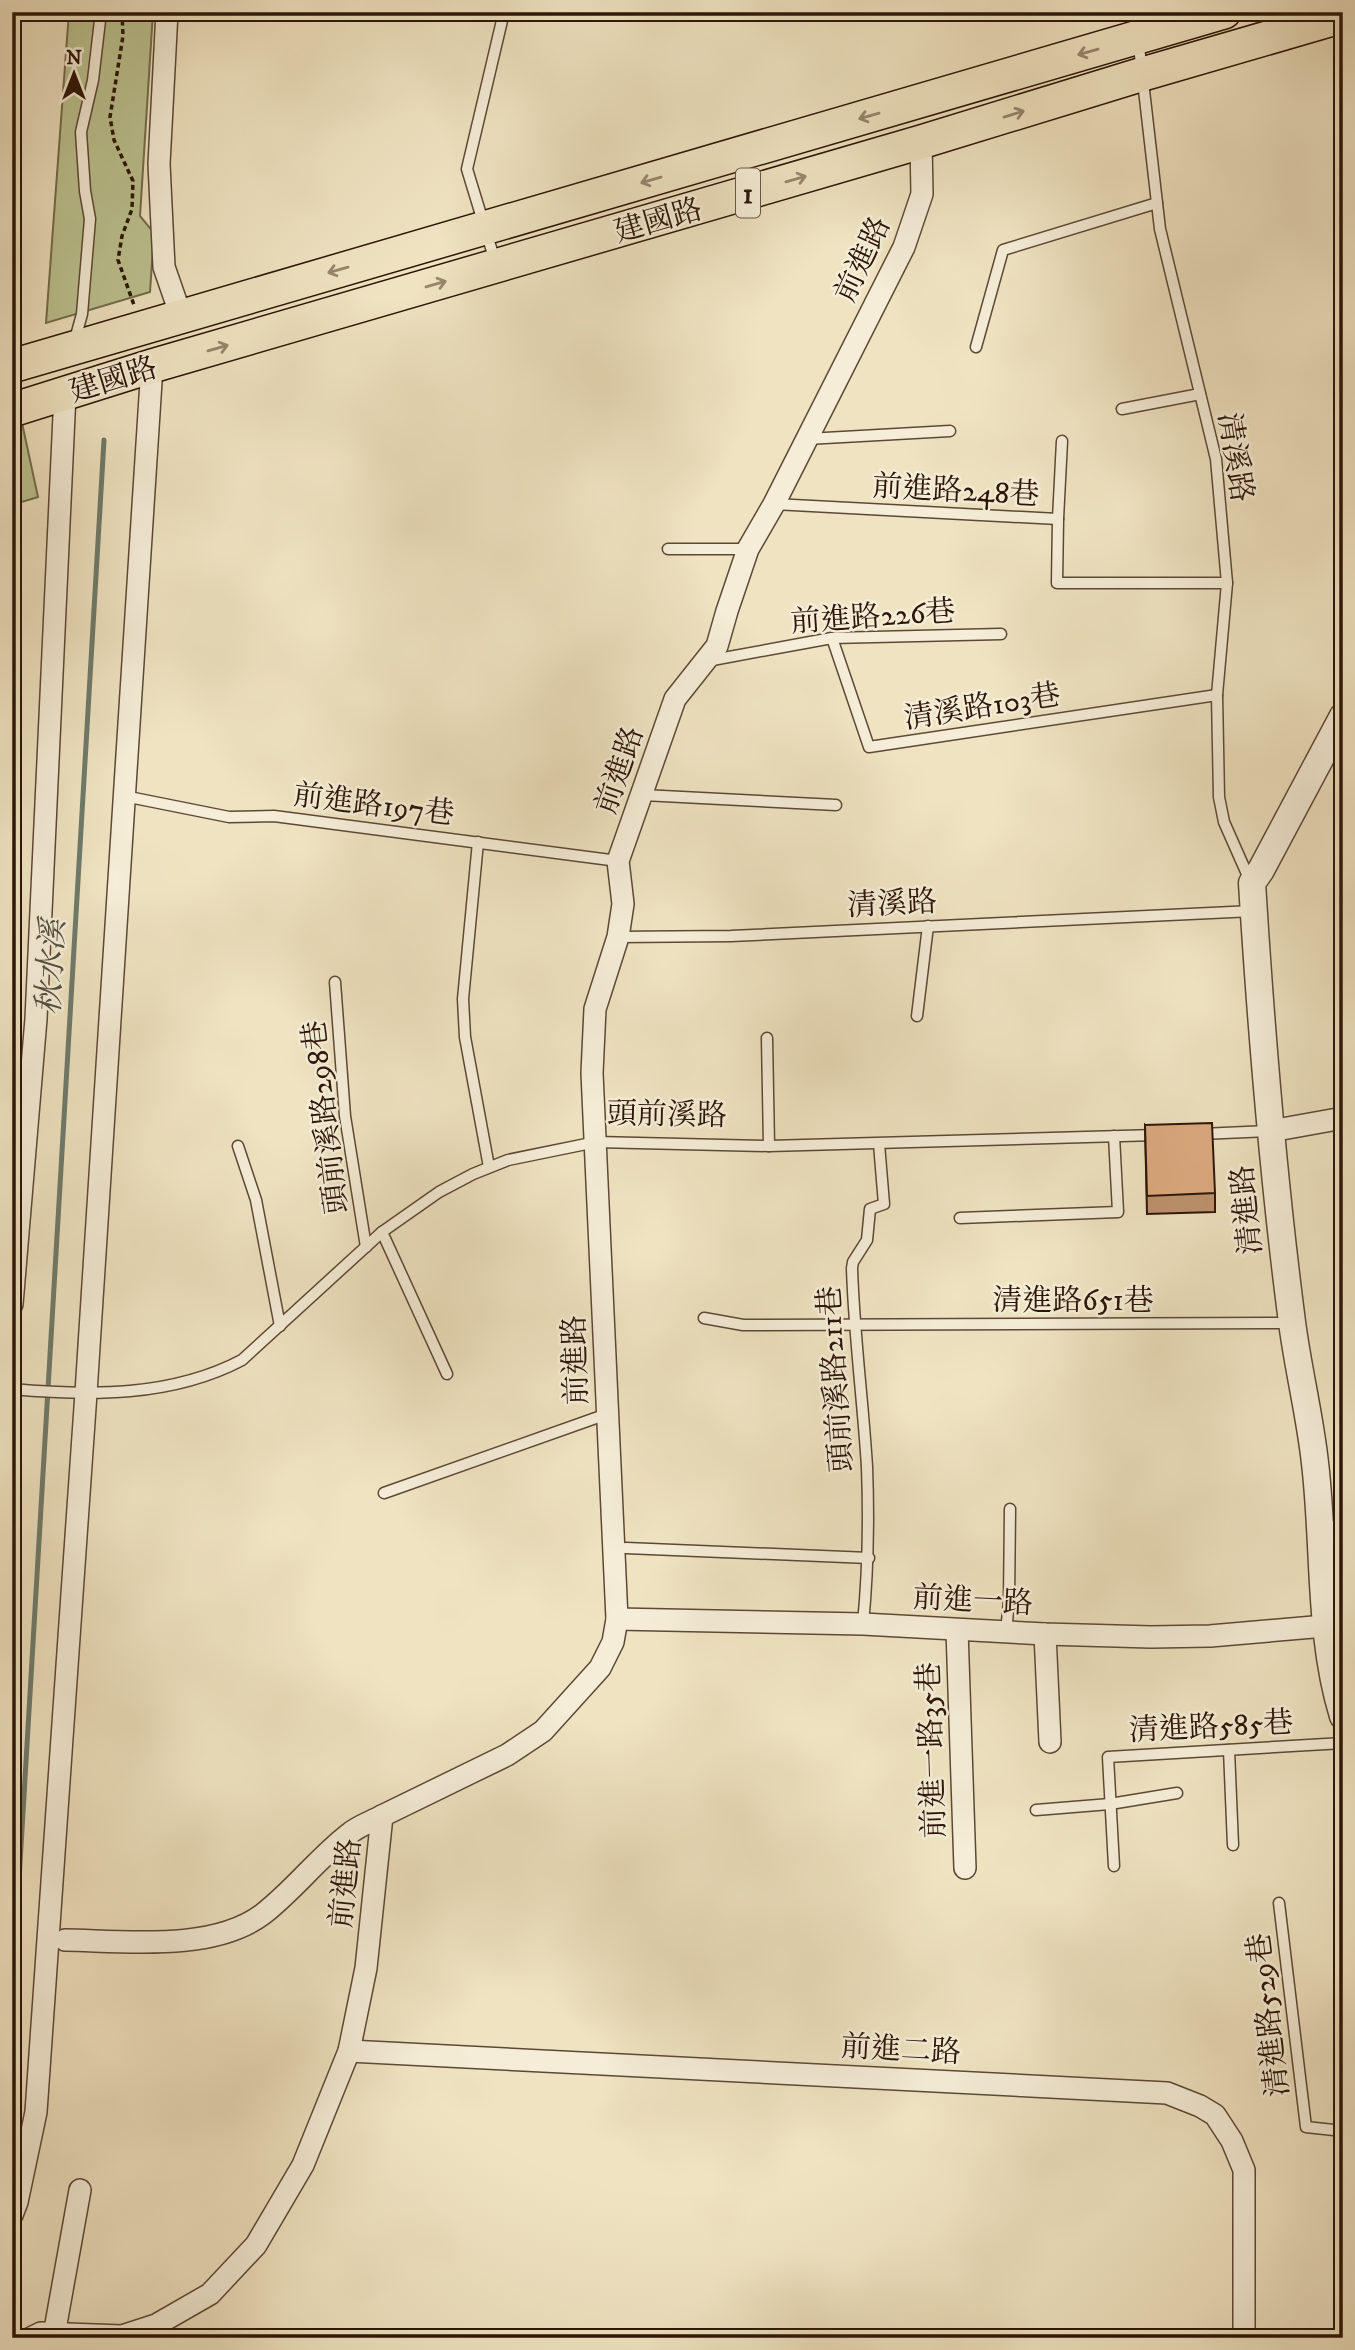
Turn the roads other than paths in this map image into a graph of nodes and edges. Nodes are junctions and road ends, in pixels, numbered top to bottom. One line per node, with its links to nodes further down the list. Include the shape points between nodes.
1 (101, 12): 14 (lane, via 81,132 90,219 82,314)
2 (167, 12): 12 (street, via 159,164 164,267)
3 (504, 12): 10 (lane, via 467,169)
4 (1224, 12): 6 (main road, 建國路 / 1)
5 (1343, 16): 7 (main road, 建國路 / 1)
6 (1136, 25): 7 (lane, 清溪路); 10 (main road, 建國路 / 1, one-way to 10)
7 (1143, 74): 8 (main road, 建國路 / 1, one-way to 7); 9 (lane, 清溪路)
8 (921, 142): 11 (main road, 建國路 / 1, one-way to 8); 22 (street, 前進路, via 922,194 904,247)
9 (1157, 203): 13 (lane, via 1003,250); 18 (lane, 清溪路)
10 (483, 229): 11 (lane); 12 (main road, 建國路 / 1, one-way to 12)
11 (497, 267): 16 (main road, 建國路 / 1, one-way to 11)
12 (181, 316): 14 (main road, 建國路 / 1)
13 (976, 347)
14 (72, 349): 15 (main road, 建國路 / 1)
15 (12, 366)
16 (152, 366): 17 (main road, 建國路 / 1); 35 (street)
17 (65, 394): 20 (main road, 建國路 / 1); 59 (street, via 36,1019)
18 (1200, 394): 19 (lane); 28 (lane, 清溪路, via 1217,467)
19 (1122, 409)
20 (12, 410)
21 (950, 431): 22 (lane)
22 (807, 439): 24 (street, 前進路)
23 (1062, 441): 25 (lane, 前進路248巷)
24 (774, 504): 25 (lane, 前進路248巷); 27 (street, 前進路)
25 (1058, 519): 28 (lane, via 1057,583)
26 (668, 549): 27 (lane)
27 (748, 549): 31 (street, 前進路, via 717,646)
28 (1227, 583): 32 (lane, 清溪路)
29 (1002, 634): 30 (lane, 前進路226巷)
30 (832, 638): 31 (lane, 前進路226巷); 32 (lane, 清溪路103巷, via 869,747)
31 (707, 661): 34 (street, 前進路, via 675,699)
32 (1217, 695): 39 (lane, 清溪路, via 1219,797 1224,822)
33 (1343, 716): 39 (street)
34 (643, 795): 36 (lane); 38 (street, 前進路)
35 (124, 796): 37 (lane, 前進路197巷, via 229,817 274,816); 66 (street)
36 (836, 805)
37 (478, 842): 38 (lane, 前進路197巷); 55 (lane, via 463,999 465,1037)
38 (618, 861): 42 (street, 前進路, via 622,904)
39 (1252, 883): 40 (street, 清進路)
40 (1253, 911): 41 (lane, 清溪路); 47 (street, 清進路)
41 (928, 926): 42 (lane, 清溪路); 44 (lane)
42 (618, 937): 51 (street, 前進路, via 595,1009)
43 (335, 982): 58 (lane, 頭前溪路298巷, via 345,1116)
44 (917, 1016)
45 (767, 1038): 54 (lane)
46 (1343, 1118): 47 (street)
47 (1271, 1131): 48 (lane); 61 (street, 清進路)
48 (1192, 1134)
49 (1166, 1135): 50 (lane, 頭前溪路)
50 (1114, 1136): 52 (lane, 頭前溪路); 56 (lane, via 1118,1212)
51 (596, 1142): 54 (lane, 頭前溪路); 55 (lane, 頭前溪路); 67 (street, 前進路)
52 (879, 1144): 54 (lane, 頭前溪路); 63 (lane, 頭前溪路211巷, via 884,1204 870,1209 867,1240 853,1262)
53 (238, 1146): 62 (lane, via 256,1200)
54 (769, 1146)
55 (489, 1167): 57 (lane, 頭前溪路, via 439,1192)
56 (960, 1218)
57 (382, 1232): 58 (lane, 頭前溪路); 64 (lane)
58 (366, 1247): 62 (lane, 頭前溪路)
59 (12, 1304)
60 (705, 1318): 63 (lane, 清進路651巷, via 743,1325)
61 (1292, 1324): 63 (lane, 清進路651巷); 70 (street, 清進路, via 1315,1461)
62 (280, 1326): 66 (lane, 頭前溪路, via 242,1360 198,1380 158,1388)
63 (853, 1326): 72 (lane, 頭前溪路211巷, via 867,1467)
64 (447, 1374)
65 (13, 1389): 66 (lane, 頭前溪路)
66 (76, 1393): 95 (street, via 36,2112)
67 (607, 1414): 68 (lane); 73 (street, 前進路)
68 (384, 1493)
69 (1010, 1509): 77 (lane)
70 (1332, 1526): 75 (street, 清進路)
71 (626, 1548): 72 (lane)
72 (869, 1558): 74 (lane, 頭前溪路211巷)
73 (617, 1619): 74 (street, 前進一路); 86 (street, 前進路, via 613,1642 600,1668 543,1731 507,1755)
74 (863, 1624): 76 (street, 前進一路)
75 (1325, 1626): 78 (street, 前進一路, via 1210,1636); 79 (street, 清進路)
76 (957, 1630): 77 (street, 前進一路); 89 (street, 前進一路35巷)
77 (1006, 1632): 78 (street, 前進一路)
78 (1045, 1634): 80 (street)
79 (1343, 1716)
80 (1050, 1742)
81 (1343, 1743): 82 (lane, 清進路585巷)
82 (1228, 1749): 84 (lane, 清進路585巷, via 1108,1757); 87 (lane)
83 (1177, 1793): 84 (lane)
84 (1110, 1804): 85 (lane); 88 (lane, 清進路585巷)
85 (1036, 1810)
86 (382, 1816): 91 (street, via 351,1832 262,1915 239,1928 170,1941); 92 (street, 前進路, via 366,1968)
87 (1233, 1845)
88 (1114, 1866)
89 (964, 1868)
90 (1279, 1903): 93 (lane, 清進路529巷, via 1306,2127)
91 (65, 1940)
92 (349, 2051): 96 (street, 前進路, via 303,2165 256,2245 210,2294 156,2325 122,2336); 98 (street, 前進二路, via 1167,2093 1215,2115 1244,2170)
93 (1343, 2131)
94 (80, 2190): 96 (street)
95 (12, 2215)
96 (54, 2335): 97 (street, 前進路, via 41,2333)
97 (31, 2338)
98 (1244, 2338)

